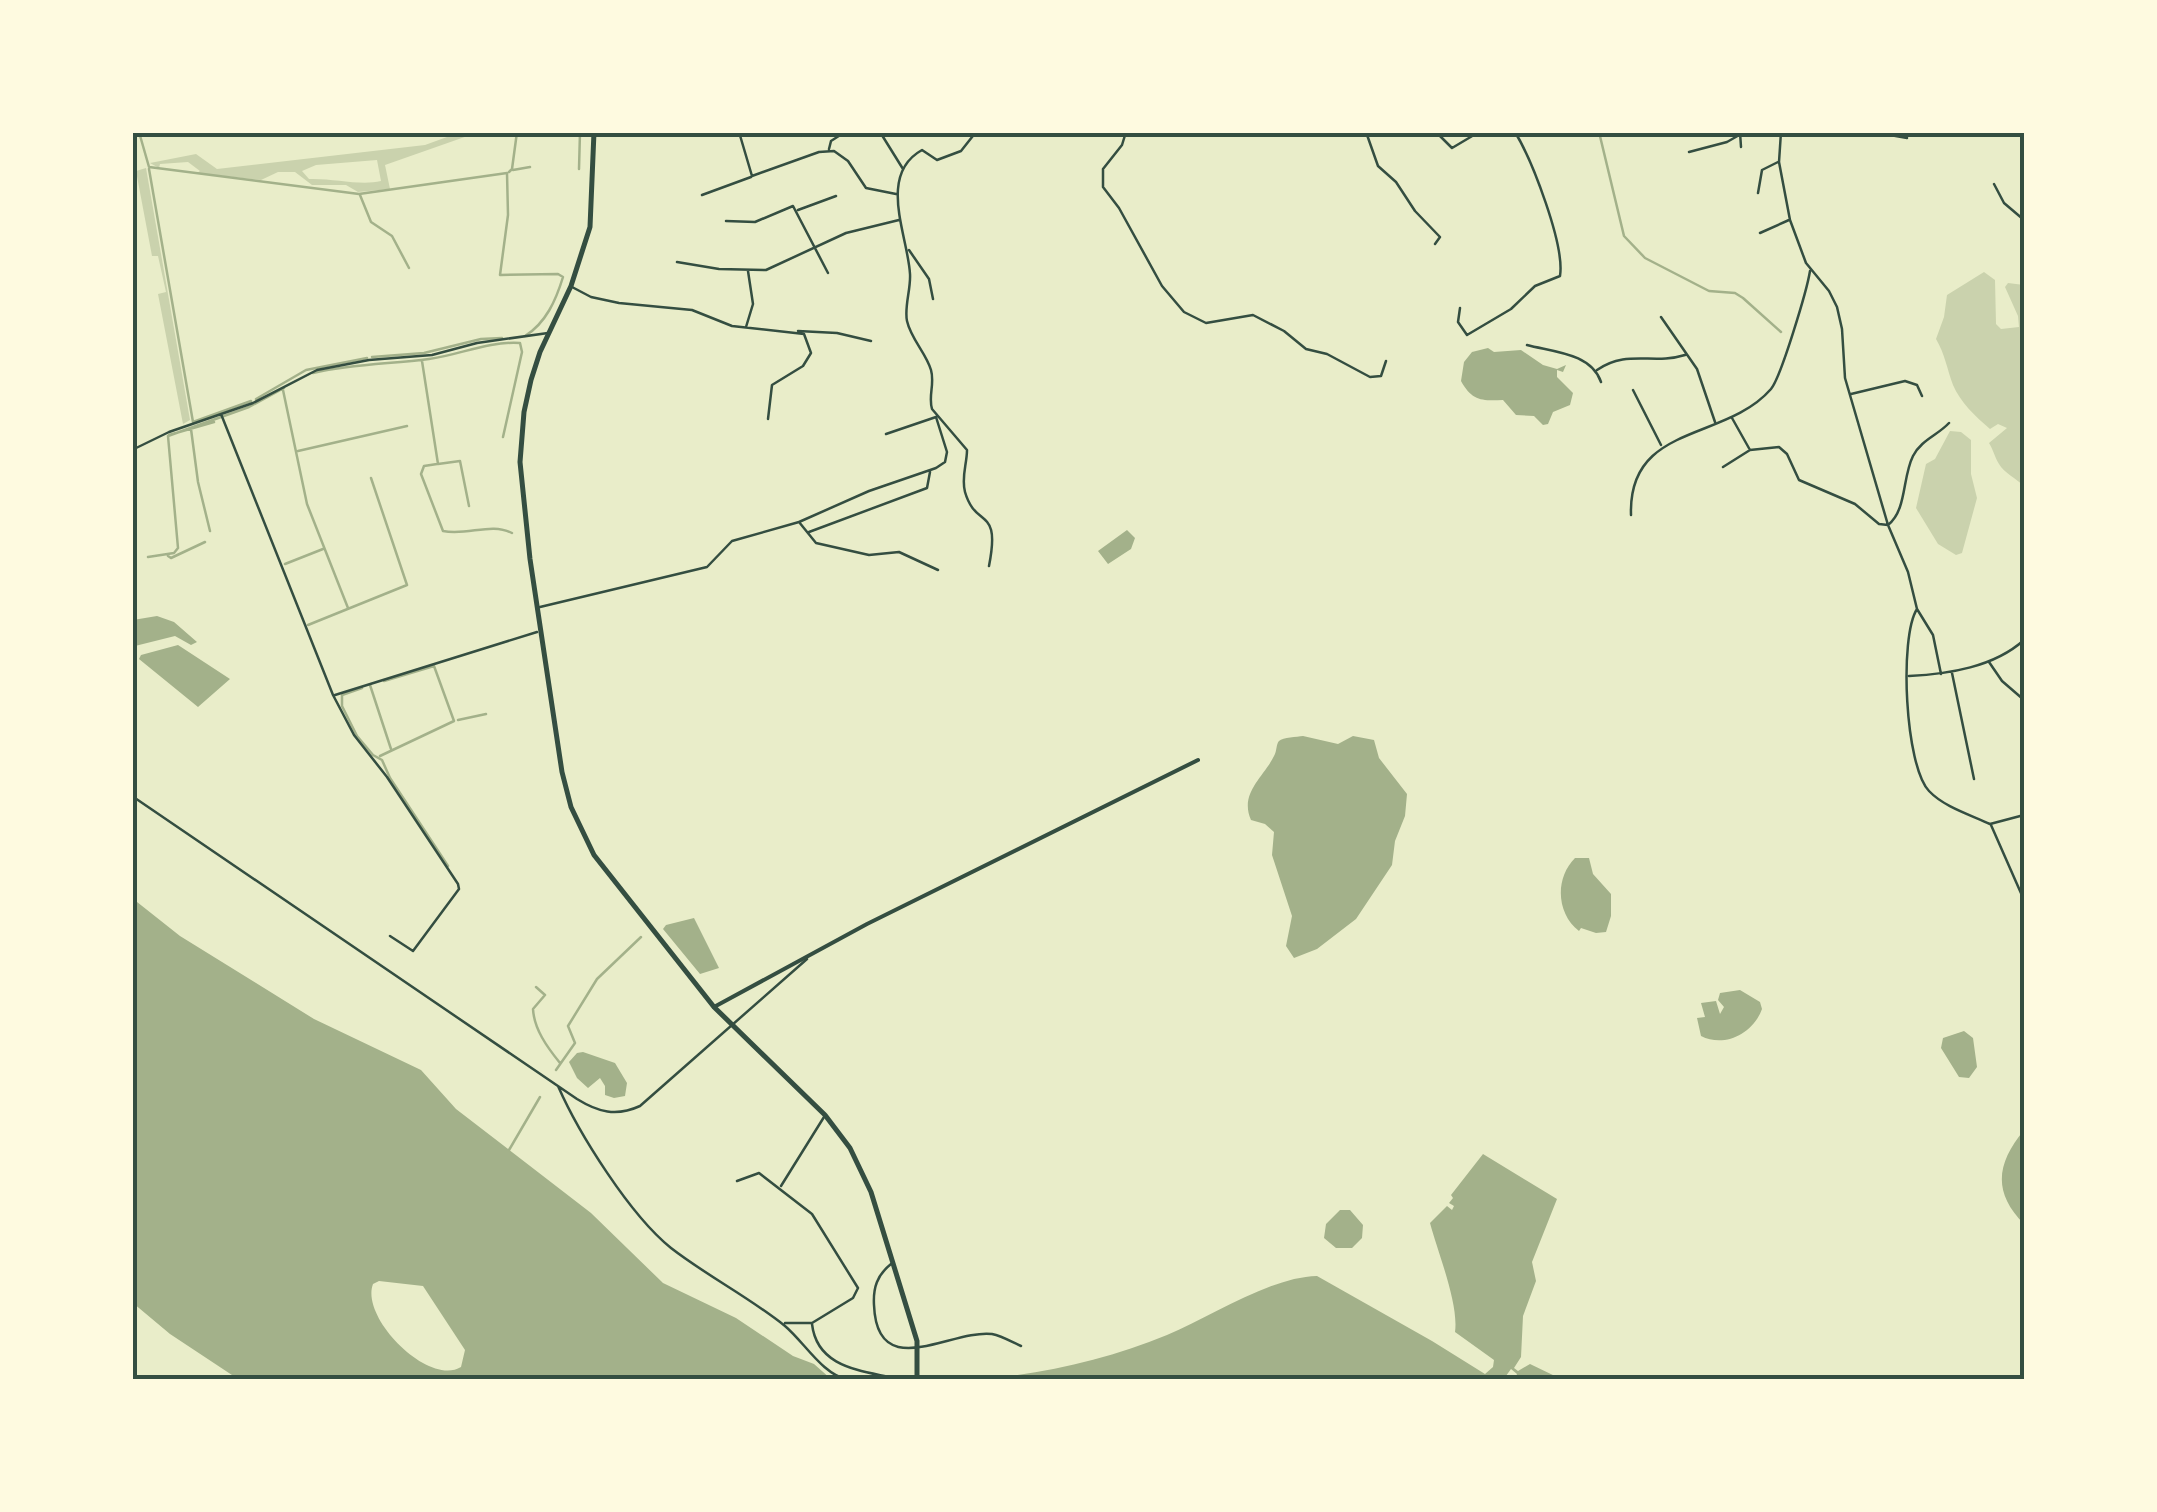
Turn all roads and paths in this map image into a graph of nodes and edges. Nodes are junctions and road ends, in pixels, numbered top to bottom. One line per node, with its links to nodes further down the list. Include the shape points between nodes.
1 (594, 132): 40 (main road, via 590,227)
2 (738, 132): 21 (street)
3 (845, 132): 17 (street)
4 (880, 132): 20 (street)
5 (976, 132): 20 (street, via 955,155 937,160 922,150)
6 (1126, 132): 52 (street, via 1103,168 1103,187 1184,312 1206,323 1253,315 1306,349 1370,377 1381,376)
7 (1366, 132): 33 (street, via 1378,166 1437,231)
8 (1436, 132): 9 (street, via 1452,148)
9 (1479, 132)
10 (1496, 132): 11 (street)
11 (1513, 132): 44 (street, via 1528,153 1557,238 1560,276 1535,286)
12 (1781, 132): 19 (street)
13 (1874, 132): 15 (street)
14 (1740, 134): 16 (street); 18 (street)
15 (1908, 138)
16 (1741, 147)
17 (828, 150): 21 (street); 24 (street, via 841,154 866,188)
18 (1689, 152)
19 (1779, 162): 23 (street, via 1762,170); 29 (street)
20 (904, 170): 24 (street)
21 (752, 176): 25 (street)
22 (1994, 184): 30 (street)
23 (1758, 193)
24 (896, 194): 28 (street)
25 (702, 195)
26 (836, 196): 27 (street)
27 (797, 211): 31 (street, via 790,206 755,222); 34 (street)
28 (900, 220): 34 (street); 35 (street)
29 (1790, 220): 32 (street); 38 (street)
30 (2024, 220)
31 (726, 221)
32 (1760, 233)
33 (1435, 244)
34 (814, 247): 37 (street, via 775,267); 39 (street)
35 (908, 249): 41 (street, via 930,279); 59 (street, via 908,322 932,371)
36 (677, 262): 37 (street)
37 (748, 270): 45 (street, via 753,304)
38 (1810, 270): 56 (street, via 1838,307); 60 (street, via 1777,379)
39 (828, 273)
40 (570, 286): 45 (street, via 591,297 692,310); 47 (main road)
41 (933, 299)
42 (1460, 308): 44 (street, via 1463,333)
43 (1661, 317): 51 (street)
44 (1483, 327): 48 (street)
45 (746, 328): 46 (street)
46 (796, 331): 49 (street); 61 (street, via 812,353 772,385)
47 (549, 333): 58 (street, via 317,370); 76 (main road, via 531,380 520,462)
48 (1486, 333)
49 (871, 341)
50 (1527, 346): 53 (street, via 1576,357)
51 (1687, 354): 53 (street, via 1617,358); 63 (street)
52 (1386, 362)
53 (1597, 370): 54 (street)
54 (1601, 382)
55 (1633, 390): 65 (street)
56 (1850, 395): 57 (street, via 1905,381); 72 (street)
57 (1922, 396)
58 (221, 414): 66 (street); 84 (street)
59 (936, 417): 64 (street); 69 (street, via 947,452 942,465); 74 (street, via 966,450 965,493 994,533)
60 (1732, 417): 63 (street); 67 (street)
61 (768, 420)
62 (1949, 422): 72 (street, via 1912,457)
63 (1716, 423): 65 (street)
64 (886, 434)
65 (1662, 446): 70 (street, via 1637,480)
66 (132, 450)
67 (1750, 450): 68 (street); 72 (street, via 1784,449 1798,480 1856,504)
68 (1723, 467)
69 (930, 470): 71 (street); 73 (street, via 927,488)
70 (1631, 516)
71 (799, 522): 73 (street); 76 (street, via 732,541 707,566)
72 (1888, 526): 77 (street)
73 (808, 532): 75 (street, via 816,543 868,554 899,552)
74 (990, 566)
75 (938, 570)
76 (538, 607): 78 (main road)
77 (1916, 609): 82 (street, via 1932,634); 83 (street)
78 (542, 630): 84 (street); 95 (main road, via 562,772 581,832)
79 (2024, 640): 80 (street)
80 (1988, 661): 81 (street); 85 (street)
81 (1952, 672): 82 (street); 87 (street)
82 (1941, 674): 83 (street)
83 (1908, 676): 90 (street, via 1911,743 1923,782 1941,800)
84 (333, 696): 93 (street, via 458,884 454,901 413,951)
85 (2024, 700)
86 (1198, 760): 94 (street)
87 (1974, 779)
88 (132, 796): 96 (street)
89 (2024, 815): 90 (street)
90 (1990, 824): 91 (street)
91 (2022, 886): 92 (street)
92 (2024, 900)
93 (390, 936)
94 (812, 954): 95 (street); 96 (street, via 660,1091 629,1111 588,1106)
95 (714, 1007): 97 (main road)
96 (557, 1084): 102 (street, via 648,1228)
97 (825, 1115): 99 (street); 100 (main road, via 860,1165)
98 (738, 1181): 99 (street, via 759,1173)
99 (780, 1188): 101 (street, via 812,1214 858,1288)
100 (892, 1263): 103 (street, via 878,1278 874,1296 877,1327 894,1345 922,1348 990,1334); 106 (main road, via 912,1324)
101 (812, 1323): 102 (street); 104 (street, via 832,1361)
102 (782, 1324): 105 (street, via 830,1372)
103 (1022, 1346)
104 (893, 1378)
105 (848, 1380)
106 (916, 1380)

